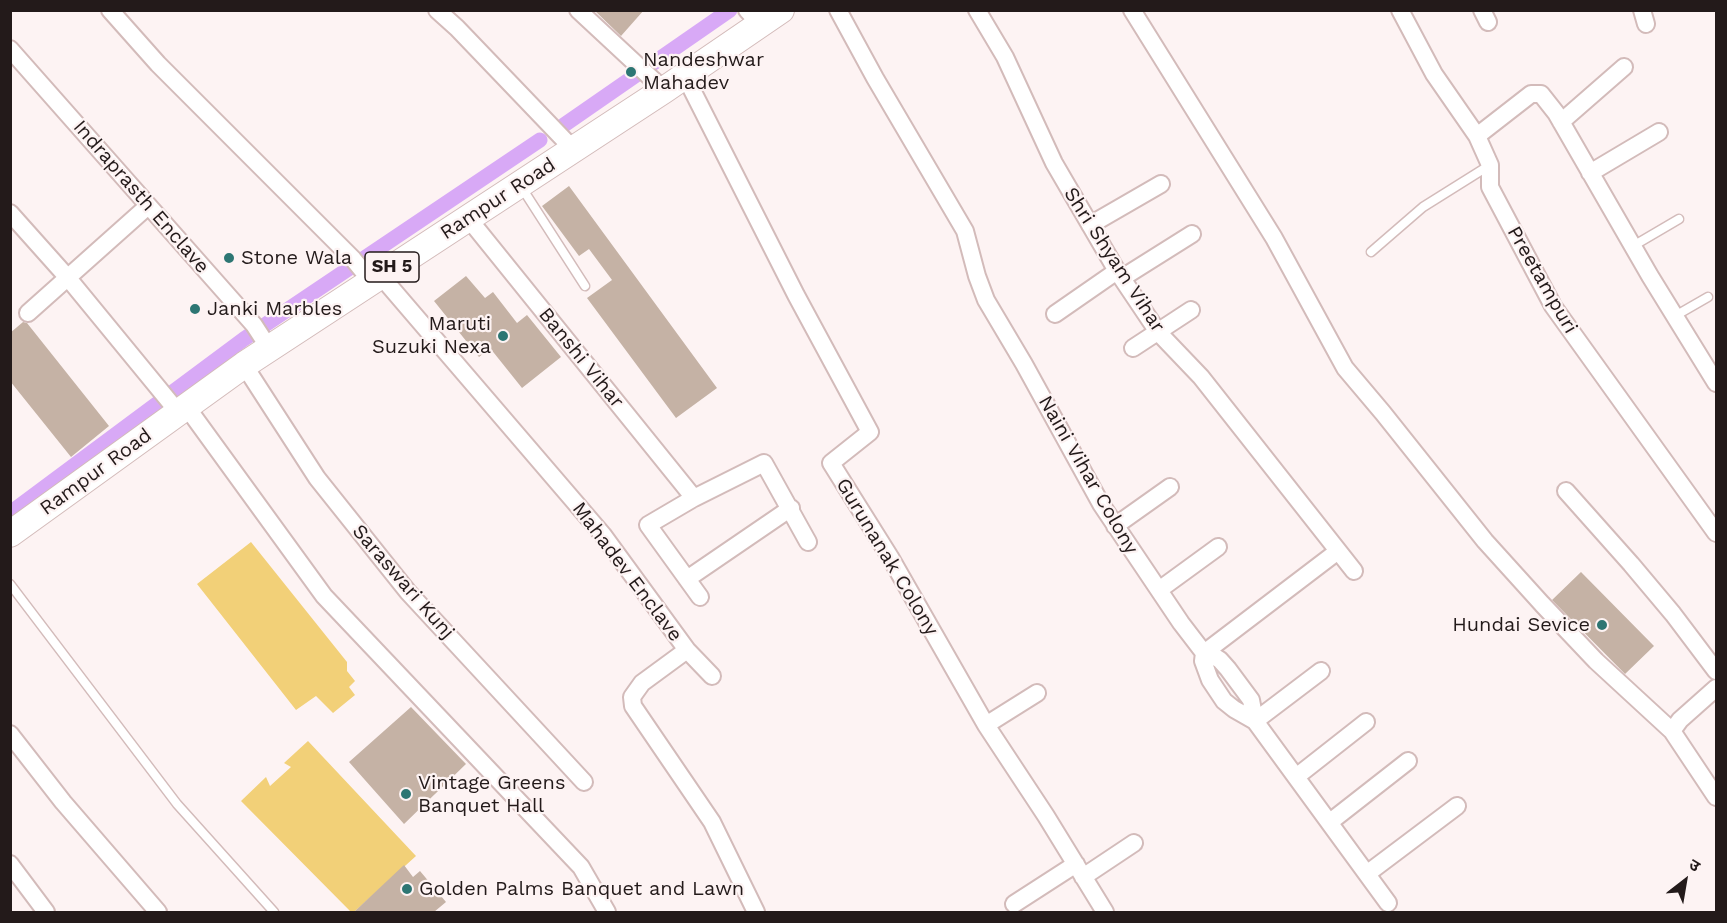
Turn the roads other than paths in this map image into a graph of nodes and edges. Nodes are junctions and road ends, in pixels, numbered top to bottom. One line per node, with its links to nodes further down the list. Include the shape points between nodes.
1 (110, 10): 29 (street, Mahadev Enclave, via 158,64)
2 (437, 10): 16 (street)
3 (578, 10): 12 (street)
4 (838, 10): 48 (street, Naini Vihar Colony, via 966,231 986,300)
5 (977, 10): 25 (street, Shri Shyam Vihar, via 1005,57 1054,163)
6 (1132, 10): 69 (street, via 1274,238 1345,368 1485,542 1596,662)
7 (1400, 10): 15 (street, Preetampuri, via 1434,74)
8 (763, 15): 11 (main road, Rampur Road / SH 5)
9 (10, 49): 21 (street, Indraprasth Enclave)
10 (1624, 67): 13 (street)
11 (685, 76): 12 (main road, Rampur Road / SH 5); 68 (street, Gurunanak Colony, via 870,432 831,463)
12 (650, 77): 16 (main road, Rampur Road / SH 5)
13 (1561, 122): 15 (street, via 1541,94 1536,93); 18 (street)
14 (1659, 132): 18 (street)
15 (1477, 136): 17 (street, Preetampuri)
16 (573, 149): 20 (main road, Rampur Road / SH 5)
17 (1490, 165): 28 (lane, via 1423,207); 49 (street, Preetampuri, via 1490,187 1553,306)
18 (1590, 173): 27 (street)
19 (1161, 184): 25 (street)
20 (520, 185): 23 (main road, Rampur Road / SH 5); 32 (lane)
21 (148, 206): 31 (street); 39 (street, Indraprasth Enclave)
22 (10, 213): 31 (street)
23 (468, 218): 29 (main road, Rampur Road / SH 5); 46 (street, Banshi Vihar)
24 (1679, 219): 27 (lane)
25 (1090, 225): 30 (street, Shri Shyam Vihar)
26 (1192, 234): 30 (street)
27 (1633, 246): 37 (street)
28 (1371, 252)
29 (367, 271): 39 (main road, Rampur Road / SH 5); 59 (street, Mahadev Enclave, via 603,535)
30 (1119, 275): 36 (street); 38 (street, Shri Shyam Vihar)
31 (68, 278): 35 (street); 43 (street)
32 (585, 286)
33 (1708, 297): 37 (lane)
34 (1191, 310): 38 (street)
35 (28, 313)
36 (1055, 314)
37 (1675, 316): 42 (street)
38 (1158, 332): 40 (street); 53 (street, Shri Shyam Vihar, via 1202,377)
39 (261, 336): 41 (main road, Rampur Road / SH 5)
40 (1133, 348)
41 (243, 365): 43 (main road, Rampur Road / SH 5); 73 (street, Saraswari Kunj, via 317,478 408,592)
42 (1716, 382)
43 (174, 403): 50 (main road, Rampur Road / SH 5); 86 (street, via 324,596 581,867)
44 (1170, 487): 48 (street)
45 (1566, 491): 62 (street, via 1646,580)
46 (694, 498): 47 (street, via 764,463); 55 (street, via 648,525)
47 (791, 508): 51 (street); 55 (street)
48 (1115, 526): 57 (street, Naini Vihar Colony)
49 (1716, 532)
50 (10, 534)
51 (808, 542)
52 (1218, 547): 57 (street)
53 (1338, 551): 54 (street, Shri Shyam Vihar); 60 (street)
54 (1354, 572)
55 (687, 579): 58 (street)
56 (10, 584): 85 (lane, via 177,804)
57 (1159, 590): 60 (street, Naini Vihar Colony)
58 (700, 597)
59 (687, 650): 63 (street); 87 (street, Mahadev Enclave, via 642,683 632,697 633,706 712,822)
60 (1204, 653): 66 (street, Naini Vihar Colony, via 1220,660 1228,669 1251,700)
61 (1321, 671): 66 (street)
62 (1716, 671)
63 (712, 675)
64 (1716, 688): 69 (street)
65 (1037, 693): 68 (street)
66 (1255, 721): 72 (street, Naini Vihar Colony)
67 (1366, 722): 72 (street)
68 (986, 724): 79 (street, Gurunanak Colony)
69 (1672, 731): 74 (street)
70 (10, 734): 84 (street)
71 (1408, 761): 76 (street)
72 (1296, 777): 76 (street, Naini Vihar Colony)
73 (584, 782)
74 (1716, 797)
75 (1457, 806): 80 (street)
76 (1330, 822): 80 (street, Naini Vihar Colony)
77 (1134, 843): 79 (street)
78 (10, 864): 83 (street)
79 (1079, 871): 82 (street); 88 (street, Gurunanak Colony)
80 (1368, 873): 81 (street, Naini Vihar Colony)
81 (1388, 903)
82 (1014, 904)
83 (46, 912)
84 (158, 912)
85 (274, 912)
86 (607, 912)
87 (756, 912)
88 (1105, 912)

